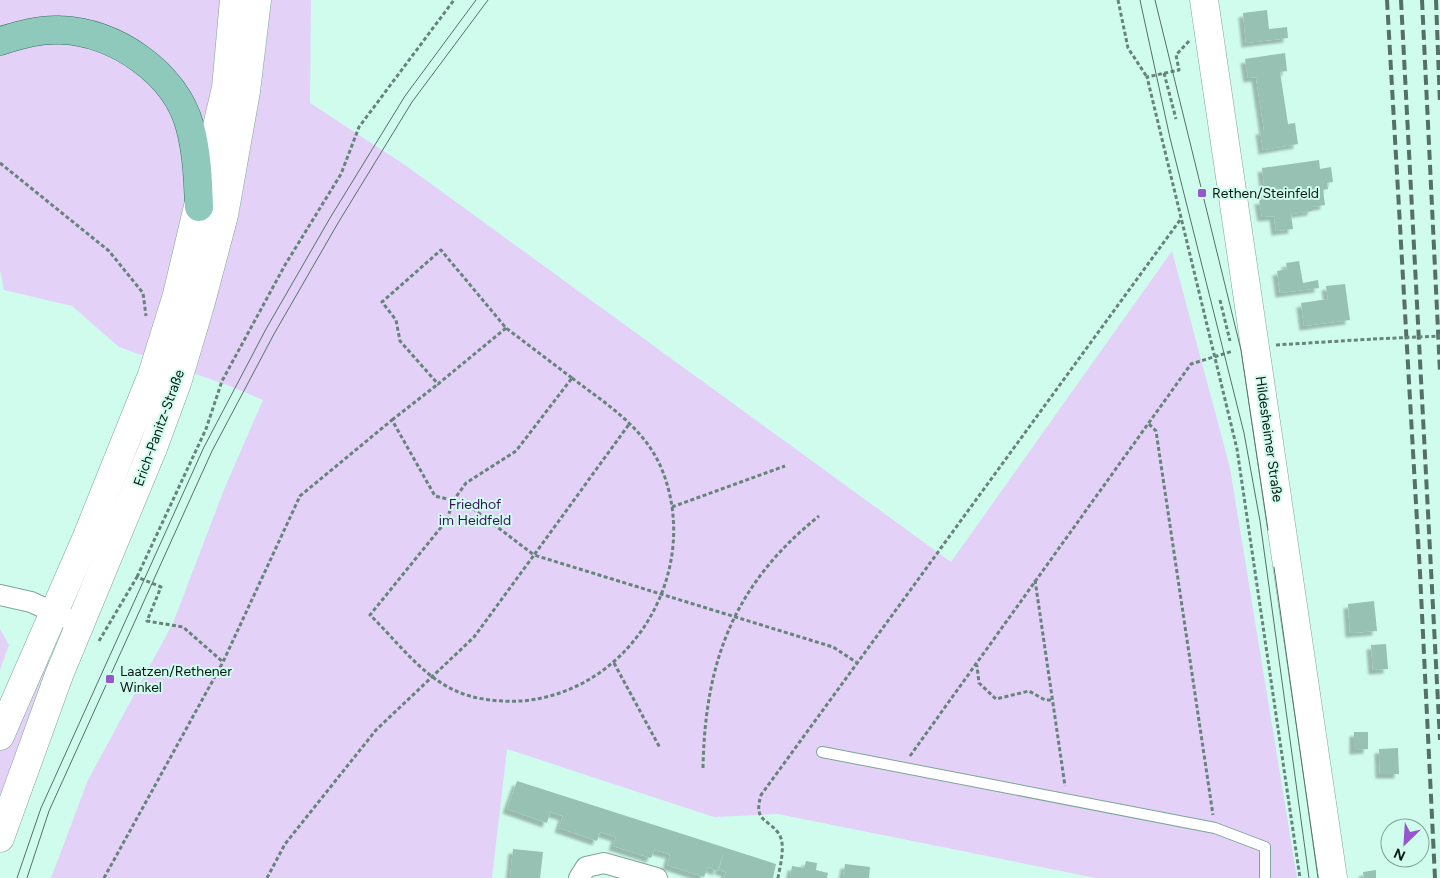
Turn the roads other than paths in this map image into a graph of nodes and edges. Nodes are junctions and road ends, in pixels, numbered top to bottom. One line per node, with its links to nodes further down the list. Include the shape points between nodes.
1 (234, 0): 5 (main road, Erich-Panitz-Straße, via 226,88)
2 (257, 0): 8 (main road, Erich-Panitz-Straße, via 246,91 226,205 201,302 177,383)
3 (1204, 0): 15 (main road, Hildesheimer Straße, via 1244,349)
4 (0, 42): 5 (main road, via 28,32 60,30 92,34 128,50 154,71 173,91 190,125 198,166)
5 (199, 207): 7 (main road, Erich-Panitz-Straße, via 177,295 152,375 90,530)
6 (0, 595): 7 (street, via 31,602)
7 (53, 612): 8 (street); 9 (main road, Erich-Panitz-Straße)
8 (80, 624): 11 (main road, Erich-Panitz-Straße)
9 (0, 736)
10 (822, 752): 14 (lane, via 1215,828 1265,847)
11 (0, 838)
12 (579, 878): 13 (street, via 586,867 604,863)
13 (657, 878)
14 (1265, 878)
15 (1333, 878)

